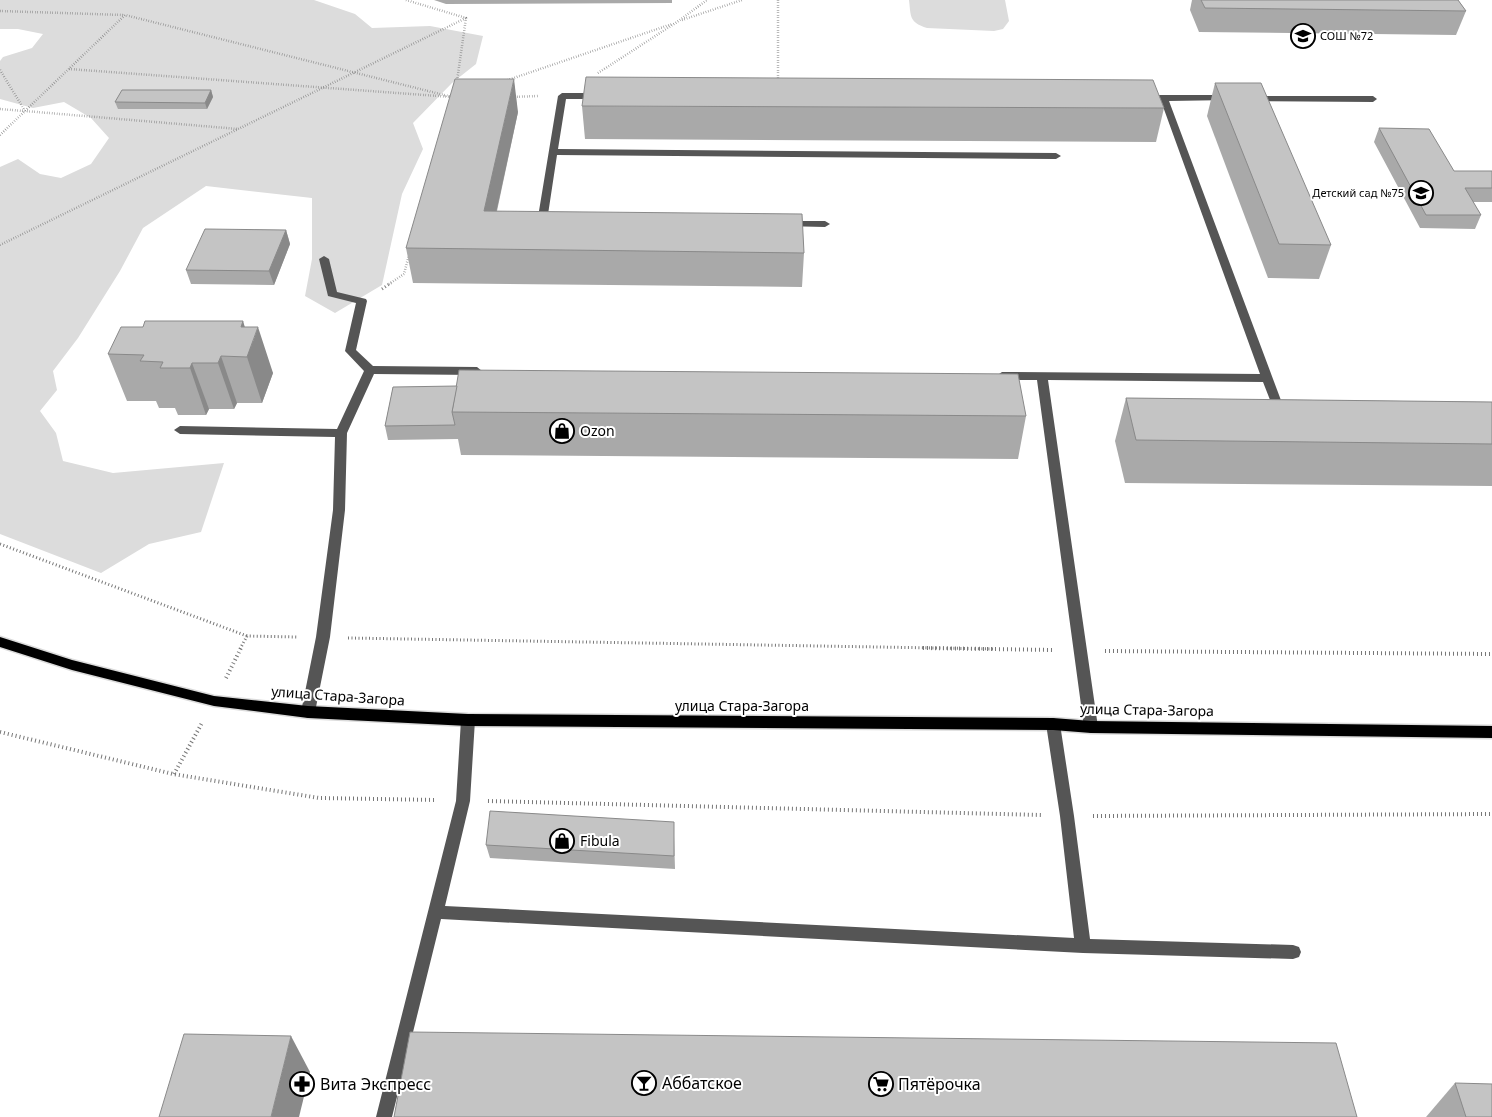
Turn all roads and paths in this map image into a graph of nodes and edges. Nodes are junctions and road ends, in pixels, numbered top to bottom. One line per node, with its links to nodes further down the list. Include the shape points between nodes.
1 (406, 0): 7 (path)
2 (707, 0): 8 (path)
3 (742, 0): 8 (path)
4 (778, 0): 13 (path)
5 (0, 11): 6 (path)
6 (125, 15): 9 (path); 11 (path)
7 (466, 18): 11 (path); 15 (path)
8 (677, 22): 12 (path); 16 (path)
9 (69, 69): 14 (path); 23 (path)
10 (0, 72): 23 (path)
11 (353, 73): 14 (path); 14 (path, via 455,98)
12 (502, 82)
13 (778, 87)
14 (323, 88): 24 (path)
15 (456, 89)
16 (562, 96): 17 (lane); 18 (path); 26 (lane)
17 (611, 96)
18 (504, 97)
19 (1134, 98): 20 (lane)
20 (1164, 98): 21 (lane); 39 (lane)
21 (1372, 99)
22 (0, 109): 23 (path)
23 (25, 111): 24 (path); 25 (path)
24 (238, 129): 31 (path)
25 (0, 135)
26 (553, 152): 27 (lane); 28 (lane, via 542,223)
27 (1056, 156)
28 (551, 223)
29 (776, 224): 30 (lane)
30 (824, 224)
31 (0, 245)
32 (412, 246): 34 (path, via 404,274)
33 (324, 259): 34 (lane, via 332,294)
34 (362, 301): 35 (lane, via 350,351)
35 (370, 370): 36 (lane); 42 (lane)
36 (489, 371)
37 (992, 376): 38 (lane)
38 (1042, 376): 39 (lane); 47 (lane)
39 (1267, 378): 40 (lane, via 1278,408)
40 (1297, 408)
41 (180, 430): 42 (lane)
42 (342, 433): 45 (lane, via 339,510)
43 (0, 544): 44 (path)
44 (247, 636): 45 (path); 49 (path)
45 (323, 637): 47 (path); 50 (lane)
46 (0, 642): 49 (main road, улица Стара-Загора, via 72,665)
47 (1080, 651): 48 (path); 53 (lane)
48 (1492, 654)
49 (214, 702): 50 (main road, улица Стара-Загора); 56 (path)
50 (308, 712): 51 (main road, улица Стара-Загора)
51 (468, 720): 52 (main road, улица Стара-Загора); 57 (lane)
52 (1053, 724): 53 (main road, улица Стара-Загора); 59 (lane)
53 (1091, 726): 55 (main road, улица Стара-Загора)
54 (0, 732): 56 (path)
55 (1492, 732)
56 (174, 774): 57 (path, via 319,798)
57 (463, 801): 59 (path); 60 (lane)
58 (1492, 814): 59 (path)
59 (1067, 816): 61 (lane)
60 (436, 912): 61 (lane); 63 (lane)
61 (1083, 946): 62 (lane)
62 (1292, 952)
63 (384, 1117)

